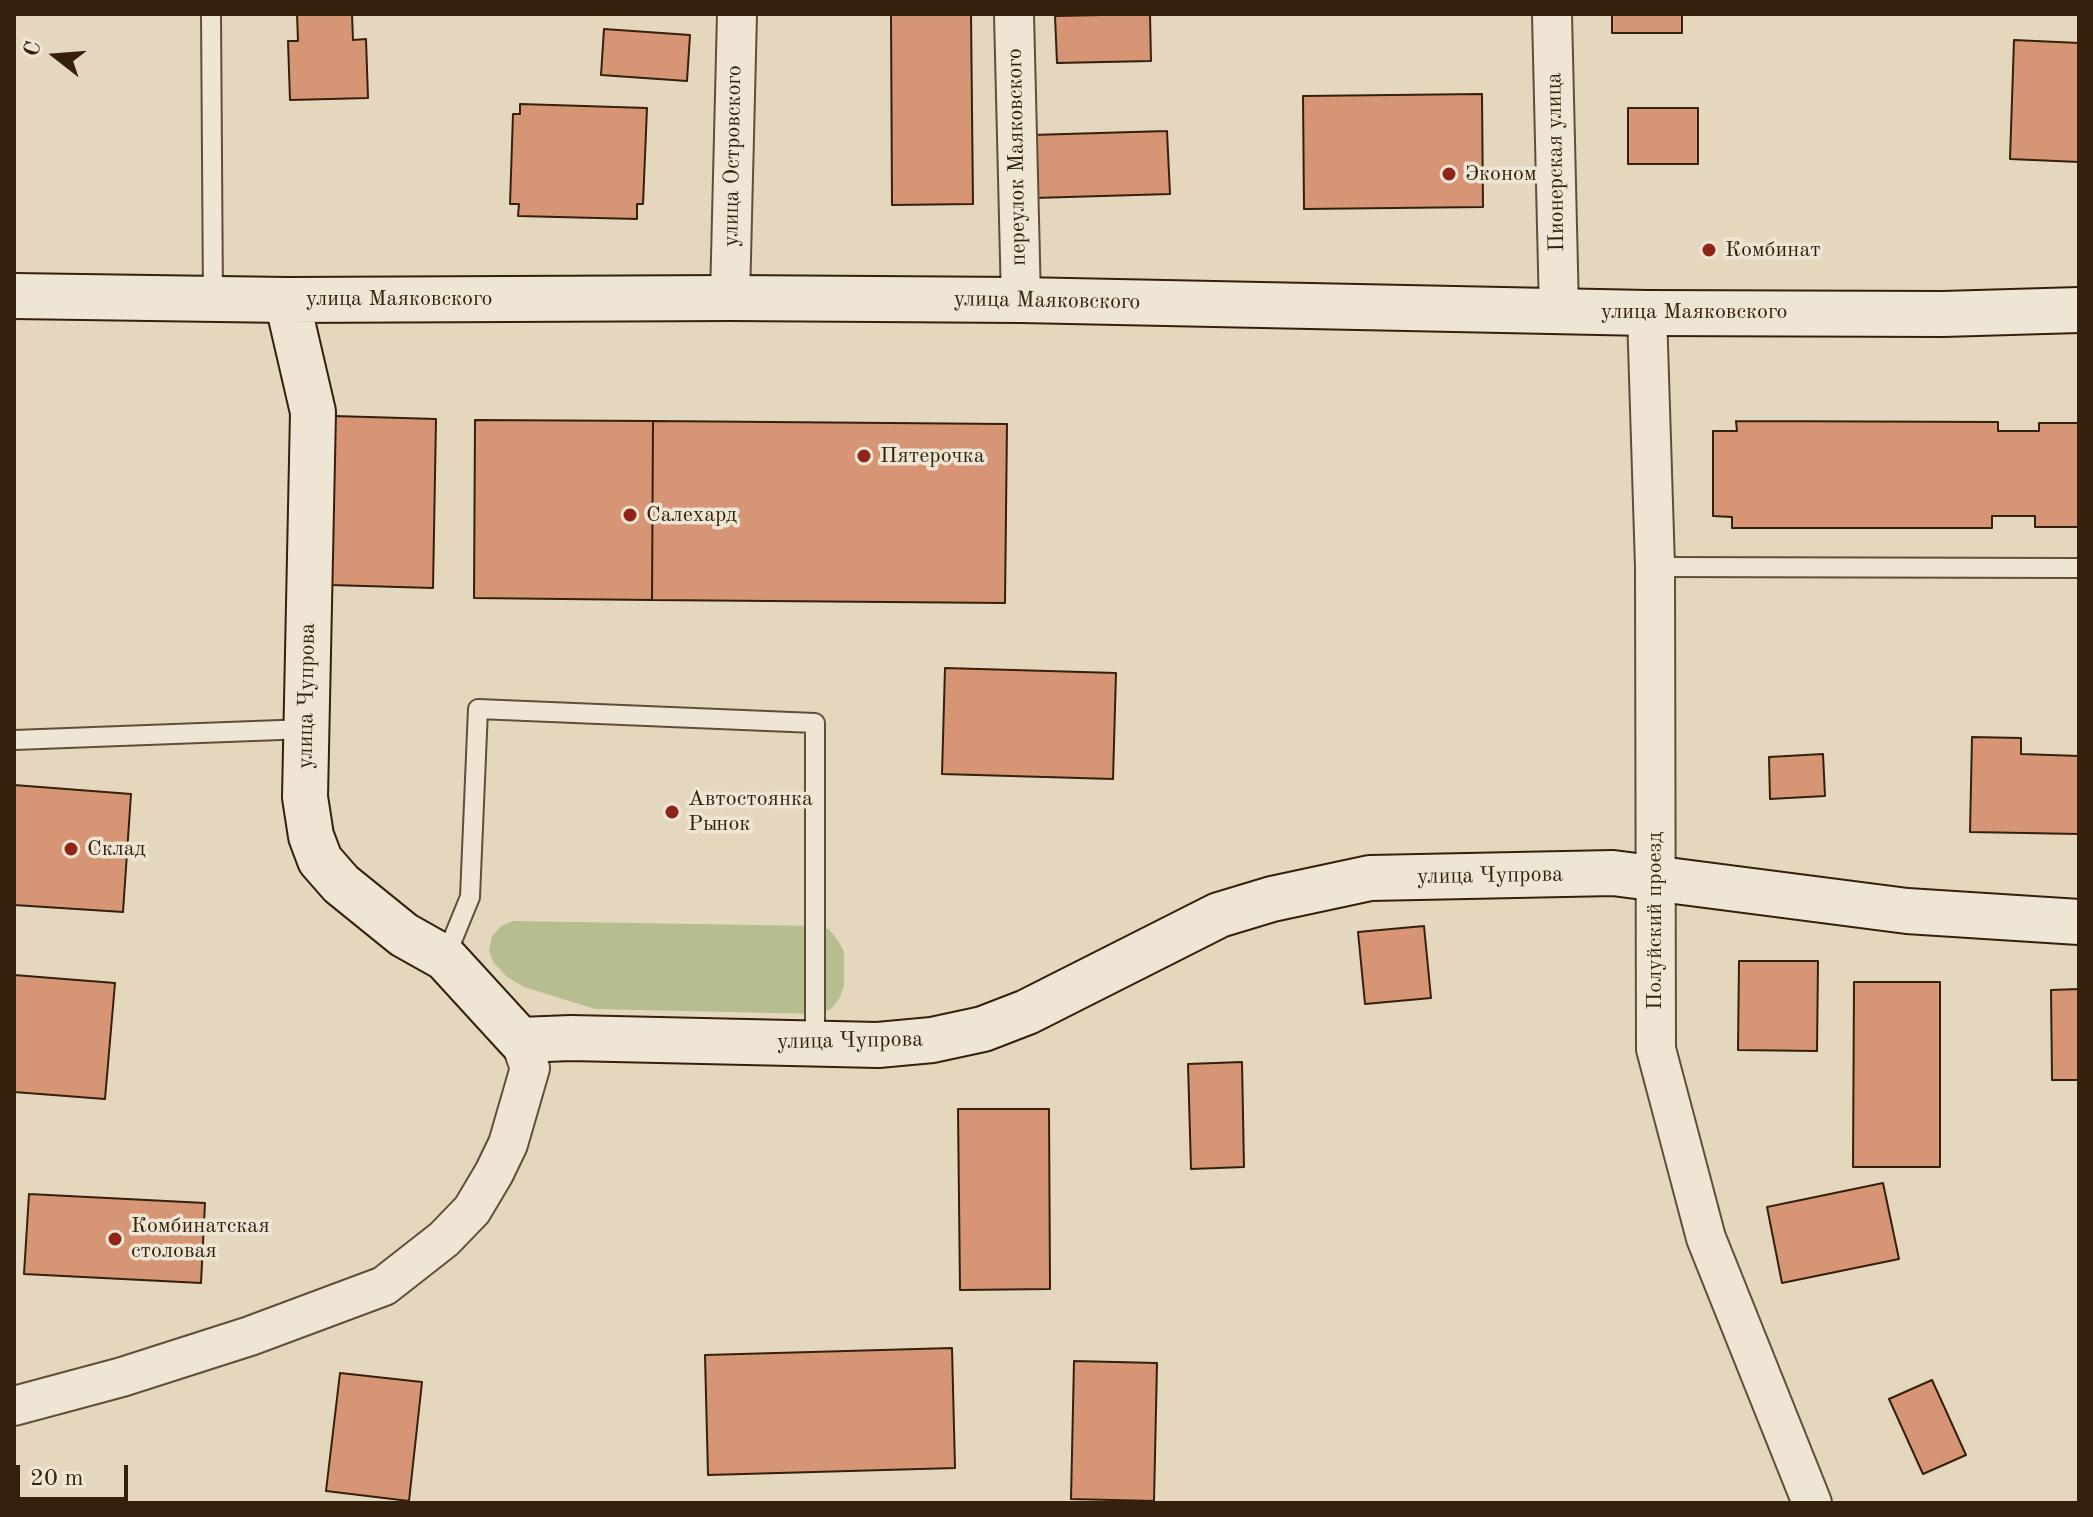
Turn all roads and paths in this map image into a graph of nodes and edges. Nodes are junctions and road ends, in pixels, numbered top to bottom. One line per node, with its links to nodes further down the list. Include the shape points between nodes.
1 (211, 14): 7 (lane)
2 (737, 14): 6 (street, улица Островского)
3 (1014, 14): 9 (street, переулок Маяковского)
4 (1552, 14): 11 (street, Пионерская улица)
5 (14, 296): 7 (street, улица Маяковского)
6 (730, 298): 8 (street, улица Маяковского); 9 (street, улица Маяковского)
7 (213, 299): 8 (street, улица Маяковского)
8 (287, 300): 15 (street, улица Чупрова, via 313,412)
9 (1021, 300): 11 (street, улица Маяковского)
10 (2079, 310): 12 (street, улица Маяковского)
11 (1559, 311): 12 (street, улица Маяковского)
12 (1647, 313): 13 (street, Полуйский проезд)
13 (1655, 567): 14 (lane); 17 (street, Полуйский проезд)
14 (2079, 568)
15 (307, 729): 16 (lane); 19 (street, улица Чупрова, via 305,797 320,860 375,914)
16 (14, 740)
17 (1654, 879): 18 (street, улица Чупрова, via 1907,911); 21 (street, улица Чупрова, via 1613,873 1493,875 1370,878 1324,887 1219,915 983,1029 905,1042); 23 (street, Полуйский проезд, via 1656,1049 1706,1238)
18 (2079, 922)
19 (445, 958): 20 (street, улица Чупрова); 21 (lane, via 470,897 478,709 815,723)
20 (520, 1040): 21 (street, улица Чупрова); 22 (street, via 530,1068 494,1173 472,1210 444,1239 384,1286 250,1336)
21 (815, 1044)
22 (14, 1406)
23 (1812, 1503)

